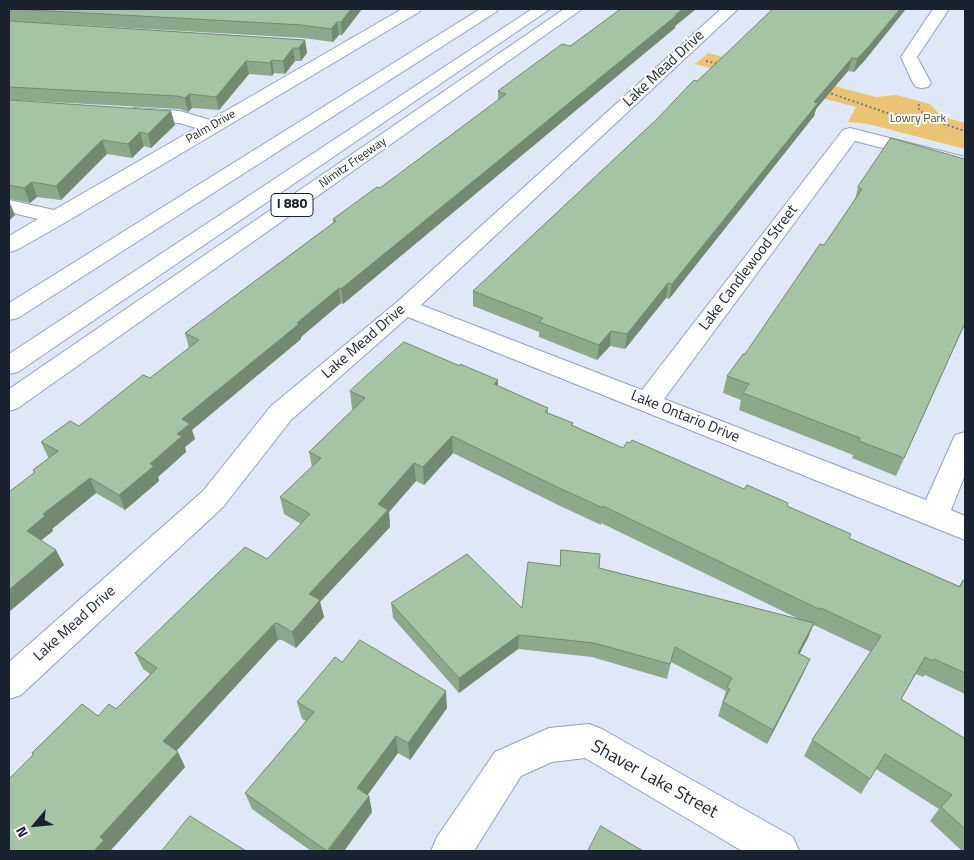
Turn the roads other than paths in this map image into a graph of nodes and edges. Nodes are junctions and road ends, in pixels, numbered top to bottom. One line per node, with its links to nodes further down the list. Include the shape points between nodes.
1 (413, 9): 8 (main road, Palm Drive)
2 (490, 9): 17 (main road)
3 (542, 9): 18 (main road, I 880)
4 (574, 9): 19 (main road, Nimitz Freeway / I 880)
5 (730, 9): 16 (main road, Lake Mead Drive)
6 (941, 9): 9 (main road, via 909,57)
7 (313, 47): 8 (main road)
8 (342, 52): 11 (main road, Palm Drive)
9 (922, 83)
10 (113, 113): 11 (main road, via 180,117)
11 (212, 126): 14 (main road, Palm Drive)
12 (965, 163): 20 (main road, Lake Candlewood Street, via 850,134)
13 (9, 206): 14 (main road)
14 (58, 217): 15 (main road, Palm Drive)
15 (9, 245)
16 (405, 307): 20 (main road, Lake Ontario Drive); 24 (main road, Lake Mead Drive, via 282,413 213,499)
17 (9, 313)
18 (9, 366)
19 (9, 402)
20 (648, 402): 22 (main road, Lake Ontario Drive)
21 (965, 442): 22 (main road)
22 (934, 516): 23 (main road, Lake Ontario Drive)
23 (965, 528)
24 (9, 684)
25 (452, 851): 26 (main road, Shaver Lake Street, via 508,764 549,745 589,742)
26 (779, 851)

